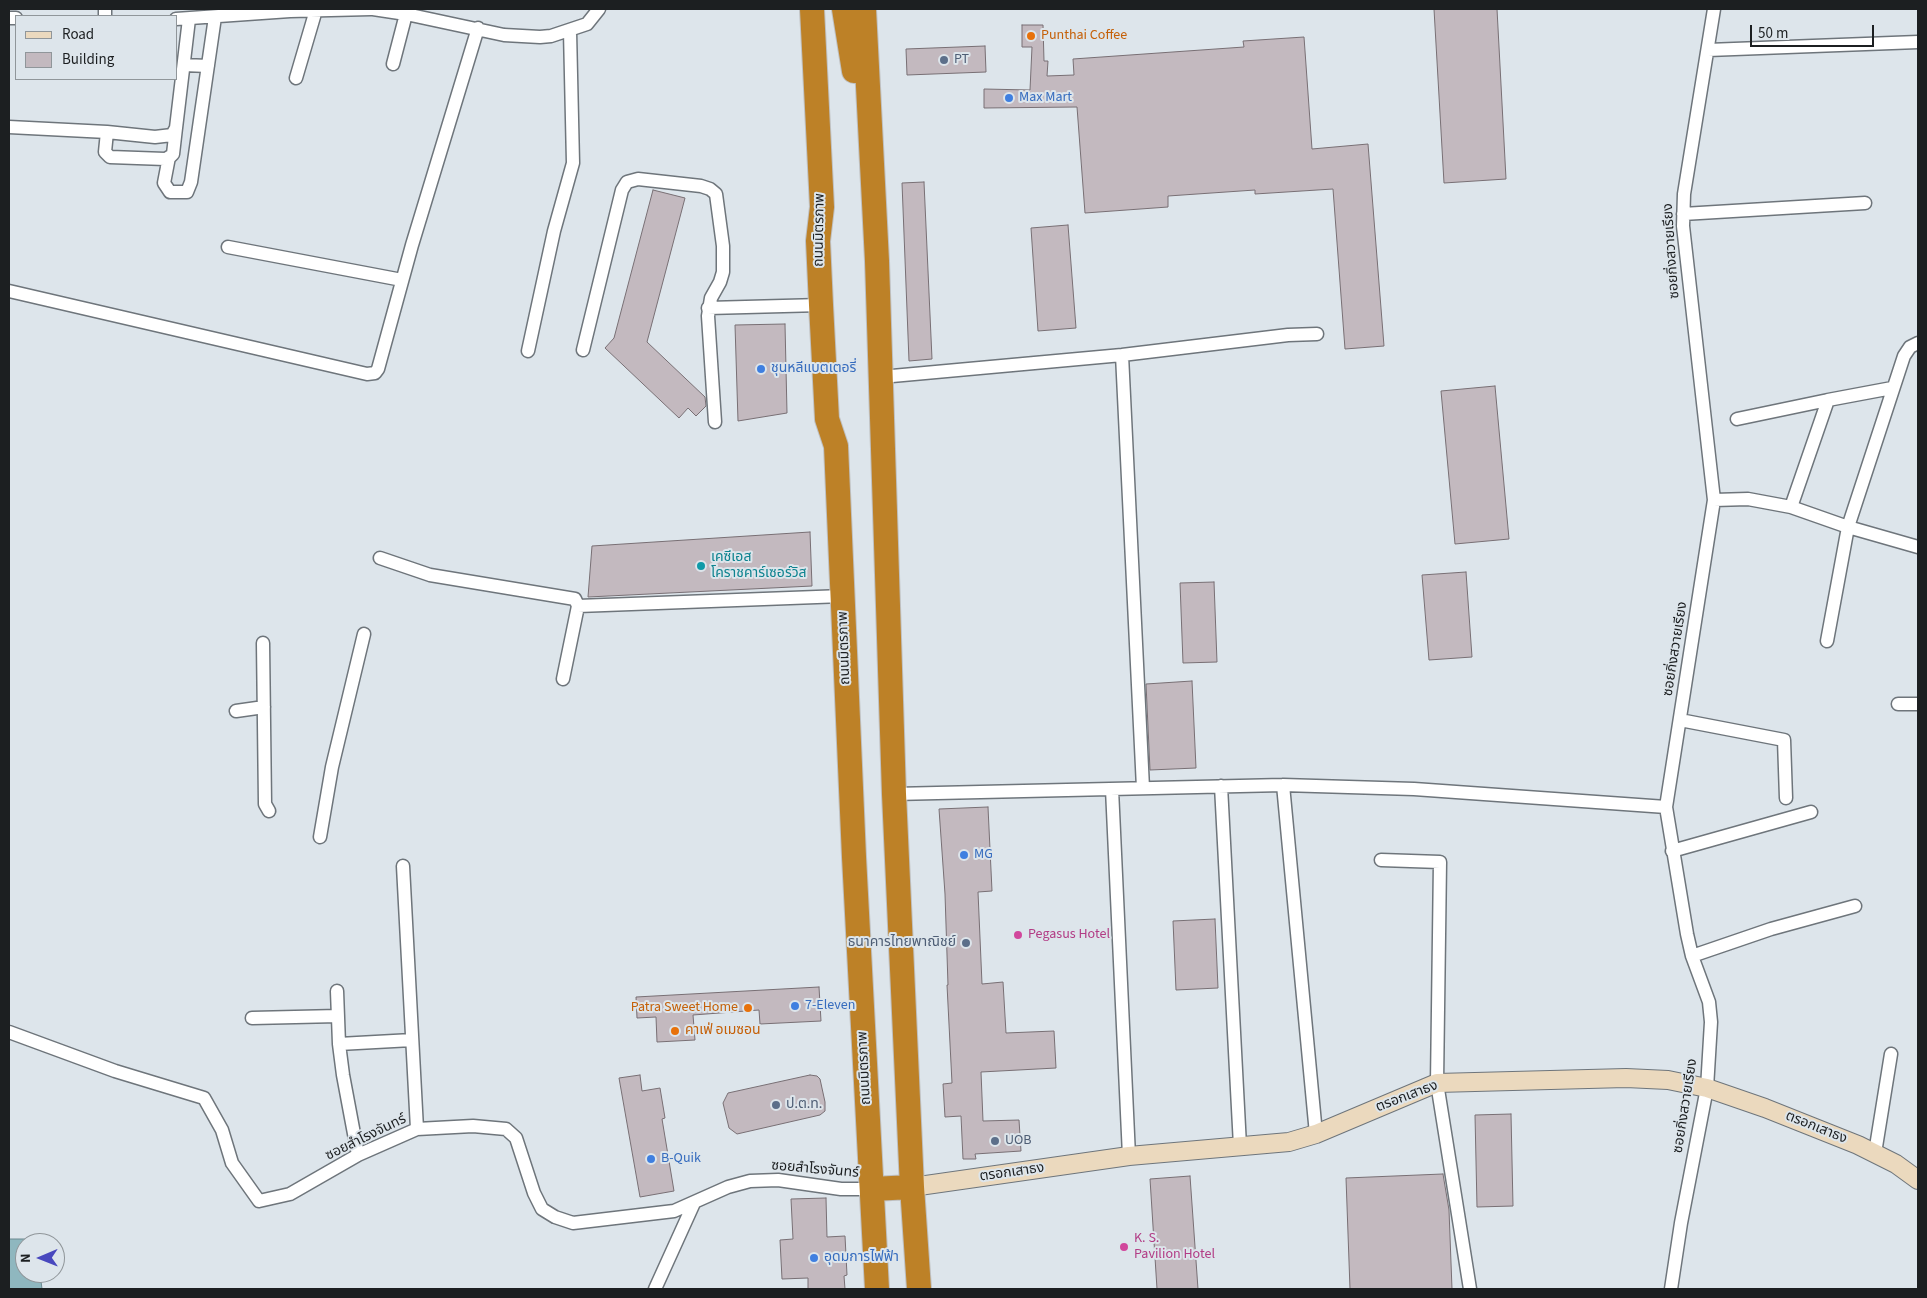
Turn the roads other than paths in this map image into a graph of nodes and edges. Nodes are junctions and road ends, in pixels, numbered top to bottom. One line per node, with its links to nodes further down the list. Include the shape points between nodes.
1 (372, 9): 8 (street); 9 (street)
2 (599, 9): 13 (street, via 587,24)
3 (812, 9): 30 (highway, ถนนมิตรภาพ, via 822,207 818,240)
4 (844, 9): 25 (highway)
5 (864, 9): 25 (highway)
6 (1714, 9): 15 (street, ซอยกิ่งสวายเรียง)
7 (316, 10): 8 (street); 11 (street); 19 (street)
8 (344, 10)
9 (406, 14): 12 (street); 17 (street)
10 (190, 16): 11 (street); 16 (street)
11 (215, 17): 18 (street)
12 (478, 28): 13 (street, via 504,35 540,37); 28 (street)
13 (570, 30): 35 (street, via 573,163 554,231)
14 (1918, 42): 15 (street)
15 (1708, 50): 26 (street, ซอยกิ่งสวายเรียง)
16 (184, 64): 18 (street); 21 (street)
17 (392, 64)
18 (208, 66): 23 (street, via 188,192 170,192 164,183)
19 (296, 78)
20 (9, 127): 22 (street)
21 (176, 128): 22 (street, via 172,135 155,137); 23 (street, via 173,154)
22 (106, 132): 23 (street, via 105,152 110,156)
23 (169, 157)
24 (1866, 202): 26 (street)
25 (874, 208): 37 (highway)
26 (1683, 214): 42 (street, ซอยกิ่งสวายเรียง)
27 (228, 247): 28 (street)
28 (402, 280): 29 (street, via 378,369 371,375)
29 (9, 291)
30 (821, 305): 31 (street); 47 (highway, ถนนมิตรภาพ, via 827,419 836,446)
31 (708, 308): 34 (street, via 723,272 716,194 701,186 632,180 622,190); 41 (street)
32 (1317, 334): 36 (street)
33 (1918, 344): 38 (street, via 1904,356)
34 (583, 350)
35 (528, 351)
36 (1122, 355): 37 (street); 61 (street)
37 (881, 377): 62 (highway)
38 (1892, 388): 39 (street); 44 (street)
39 (1828, 400): 40 (street); 43 (street)
40 (1737, 419)
41 (715, 422)
42 (1714, 500): 43 (street, via 1748,499); 57 (street, ซอยกิ่งสวายเรียง)
43 (1791, 507): 44 (street)
44 (1848, 527): 45 (street); 50 (street)
45 (1918, 547)
46 (380, 558): 48 (street, via 430,575 575,599)
47 (843, 596): 48 (street); 90 (highway, ถนนมิตรภาพ)
48 (578, 606): 52 (street)
49 (364, 634): 67 (street, via 332,767)
50 (1827, 641)
51 (263, 643): 55 (street)
52 (563, 679)
53 (1898, 704): 54 (street)
54 (1918, 704)
55 (264, 708): 56 (street); 65 (street, via 265,804)
56 (236, 711)
57 (1680, 720): 63 (street, via 1784,740); 64 (street, ซอยกิ่งสวายเรียง)
58 (1283, 785): 59 (street); 64 (street, via 1414,789); 83 (street)
59 (1221, 786): 61 (street); 84 (street)
60 (1112, 788): 61 (street); 62 (street); 87 (street)
61 (1143, 788)
62 (894, 794): 89 (highway)
63 (1786, 798)
64 (1666, 807): 68 (street, ซอยกิ่งสวายเรียง)
65 (269, 811)
66 (1811, 812): 68 (street)
67 (320, 836)
68 (1672, 851): 72 (street, ซอยกิ่งสวายเรียง)
69 (1381, 860): 80 (street, via 1440,862)
70 (403, 866): 77 (street)
71 (1856, 906): 72 (street, via 1771,929)
72 (1692, 956): 81 (street, ซอยกิ่งสวายเรียง, via 1709,1002)
73 (337, 991): 74 (street)
74 (338, 1016): 75 (street); 78 (street)
75 (252, 1018)
76 (9, 1032): 85 (street, ซอยสำโรงจันทร์, via 115,1071 204,1098 222,1130 232,1164 259,1201 290,1194)
77 (412, 1040): 78 (street); 82 (street)
78 (339, 1044): 85 (street)
79 (1891, 1054): 86 (street)
80 (1437, 1083): 81 (street, ตรอกเสาธง, via 1626,1078 1668,1080); 83 (street, ตรอกเสาธง); 95 (street)
81 (1707, 1088): 86 (street, ตรอกเสาธง, via 1765,1108); 96 (street, ซอยกิ่งสวายเรียง)
82 (417, 1129): 85 (street, ซอยสำโรงจันทร์); 91 (street, ซอยสำโรงจันทร์, via 473,1126 506,1129 516,1138 542,1209 573,1223 674,1211)
83 (1316, 1134): 84 (street, ตรอกเสาธง, via 1289,1142)
84 (1240, 1146): 87 (street, ตรอกเสาธง)
85 (358, 1154)
86 (1875, 1154): 88 (street, ตรอกเสาธง)
87 (1129, 1156): 89 (street, ตรอกเสาธง)
88 (1918, 1180)
89 (912, 1187): 90 (highway); 94 (highway)
90 (872, 1189): 91 (street, ซอยสำโรงจันทร์, via 841,1189 778,1180 750,1181 728,1186); 93 (highway, ถนนมิตรภาพ)
91 (694, 1203): 92 (street)
92 (655, 1289)
93 (877, 1289)
94 (919, 1289)
95 (1470, 1289)
96 (1671, 1289)

